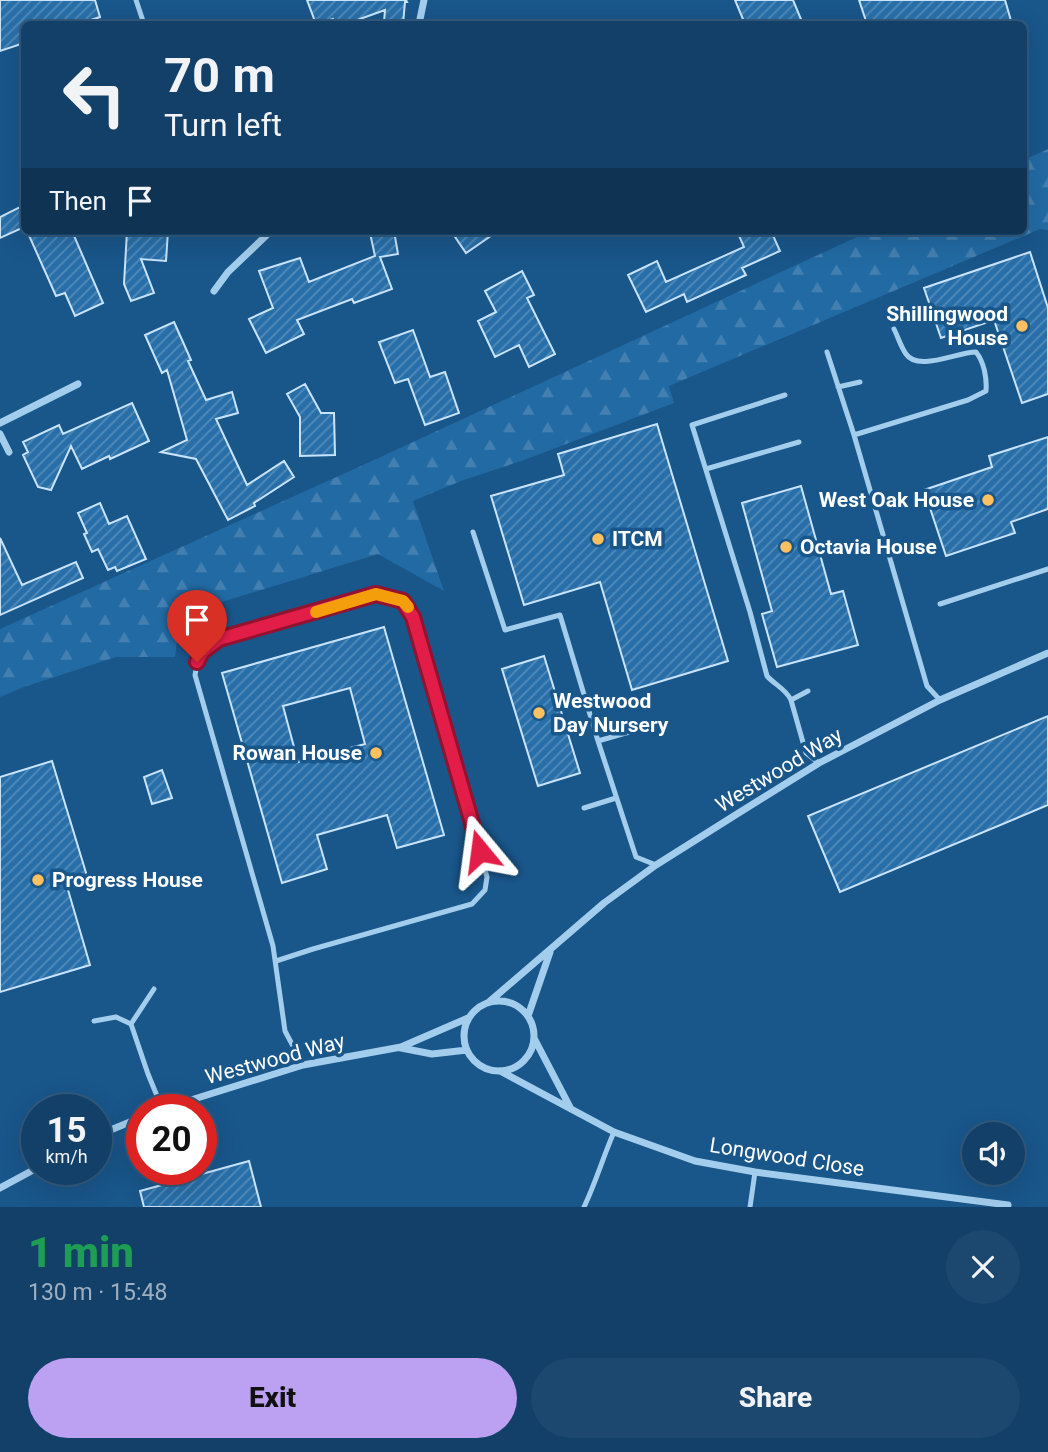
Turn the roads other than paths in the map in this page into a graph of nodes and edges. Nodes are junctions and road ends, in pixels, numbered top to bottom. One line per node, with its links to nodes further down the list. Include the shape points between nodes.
1 (136, 0): 3 (lane)
2 (424, 0): 4 (street)
3 (143, 21)
4 (420, 21)
5 (267, 235): 6 (street)
6 (214, 291)
7 (894, 328): 15 (lane, via 906,354 919,363 976,352 986,391)
8 (827, 352): 11 (lane)
9 (860, 382): 11 (lane)
10 (78, 384): 13 (street)
11 (838, 387): 15 (lane)
12 (785, 395): 18 (lane, via 692,425)
13 (0, 423)
14 (0, 434): 17 (street)
15 (854, 435): 25 (lane, via 927,686)
16 (799, 442): 18 (lane)
17 (9, 452)
18 (706, 469): 24 (lane, via 767,676)
19 (473, 531): 27 (lane, via 505,629 560,615)
20 (1048, 569): 21 (lane)
21 (940, 604)
22 (1048, 653): 25 (street, Westwood Way)
23 (808, 691): 24 (lane)
24 (791, 700): 28 (lane, via 806,753)
25 (940, 700): 28 (street, Westwood Way)
26 (643, 728): 27 (lane)
27 (598, 741): 29 (lane)
28 (819, 764): 31 (street, Westwood Way)
29 (616, 798): 30 (lane); 31 (lane, via 636,856)
30 (584, 808)
31 (656, 865): 32 (street, Westwood Way, via 604,903)
32 (550, 952): 35 (street, Westwood Way); 36 (street, Westwood Way)
33 (276, 961): 33 (lane, via 195,675 197,662 219,639 376,594 403,601 413,617 487,877 485,890 472,904); 43 (lane, via 285,1031)
34 (154, 989): 39 (lane)
35 (489, 1002): 36 (street, via 512,1003); 37 (street)
36 (528, 1016): 40 (street)
37 (468, 1018): 41 (street, Westwood Way); 42 (street)
38 (94, 1021): 39 (lane, via 116,1017)
39 (131, 1024): 45 (lane)
40 (534, 1038): 44 (street, via 520,1064); 47 (street)
41 (401, 1047): 42 (street, Westwood Way, via 432,1054); 43 (street, Westwood Way)
42 (467, 1050): 44 (street, via 478,1064)
43 (303, 1065): 46 (street, Westwood Way)
44 (500, 1071): 47 (street, Longwood Close)
45 (155, 1094)
46 (209, 1094)
47 (571, 1110): 48 (street, Longwood Close)
48 (614, 1132): 49 (street, Longwood Close, via 695,1161); 53 (lane)
49 (755, 1172): 52 (street, Longwood Close); 54 (lane)
50 (21, 1177): 51 (street)
51 (0, 1188)
52 (1008, 1205)
53 (584, 1207)
54 (750, 1207)

